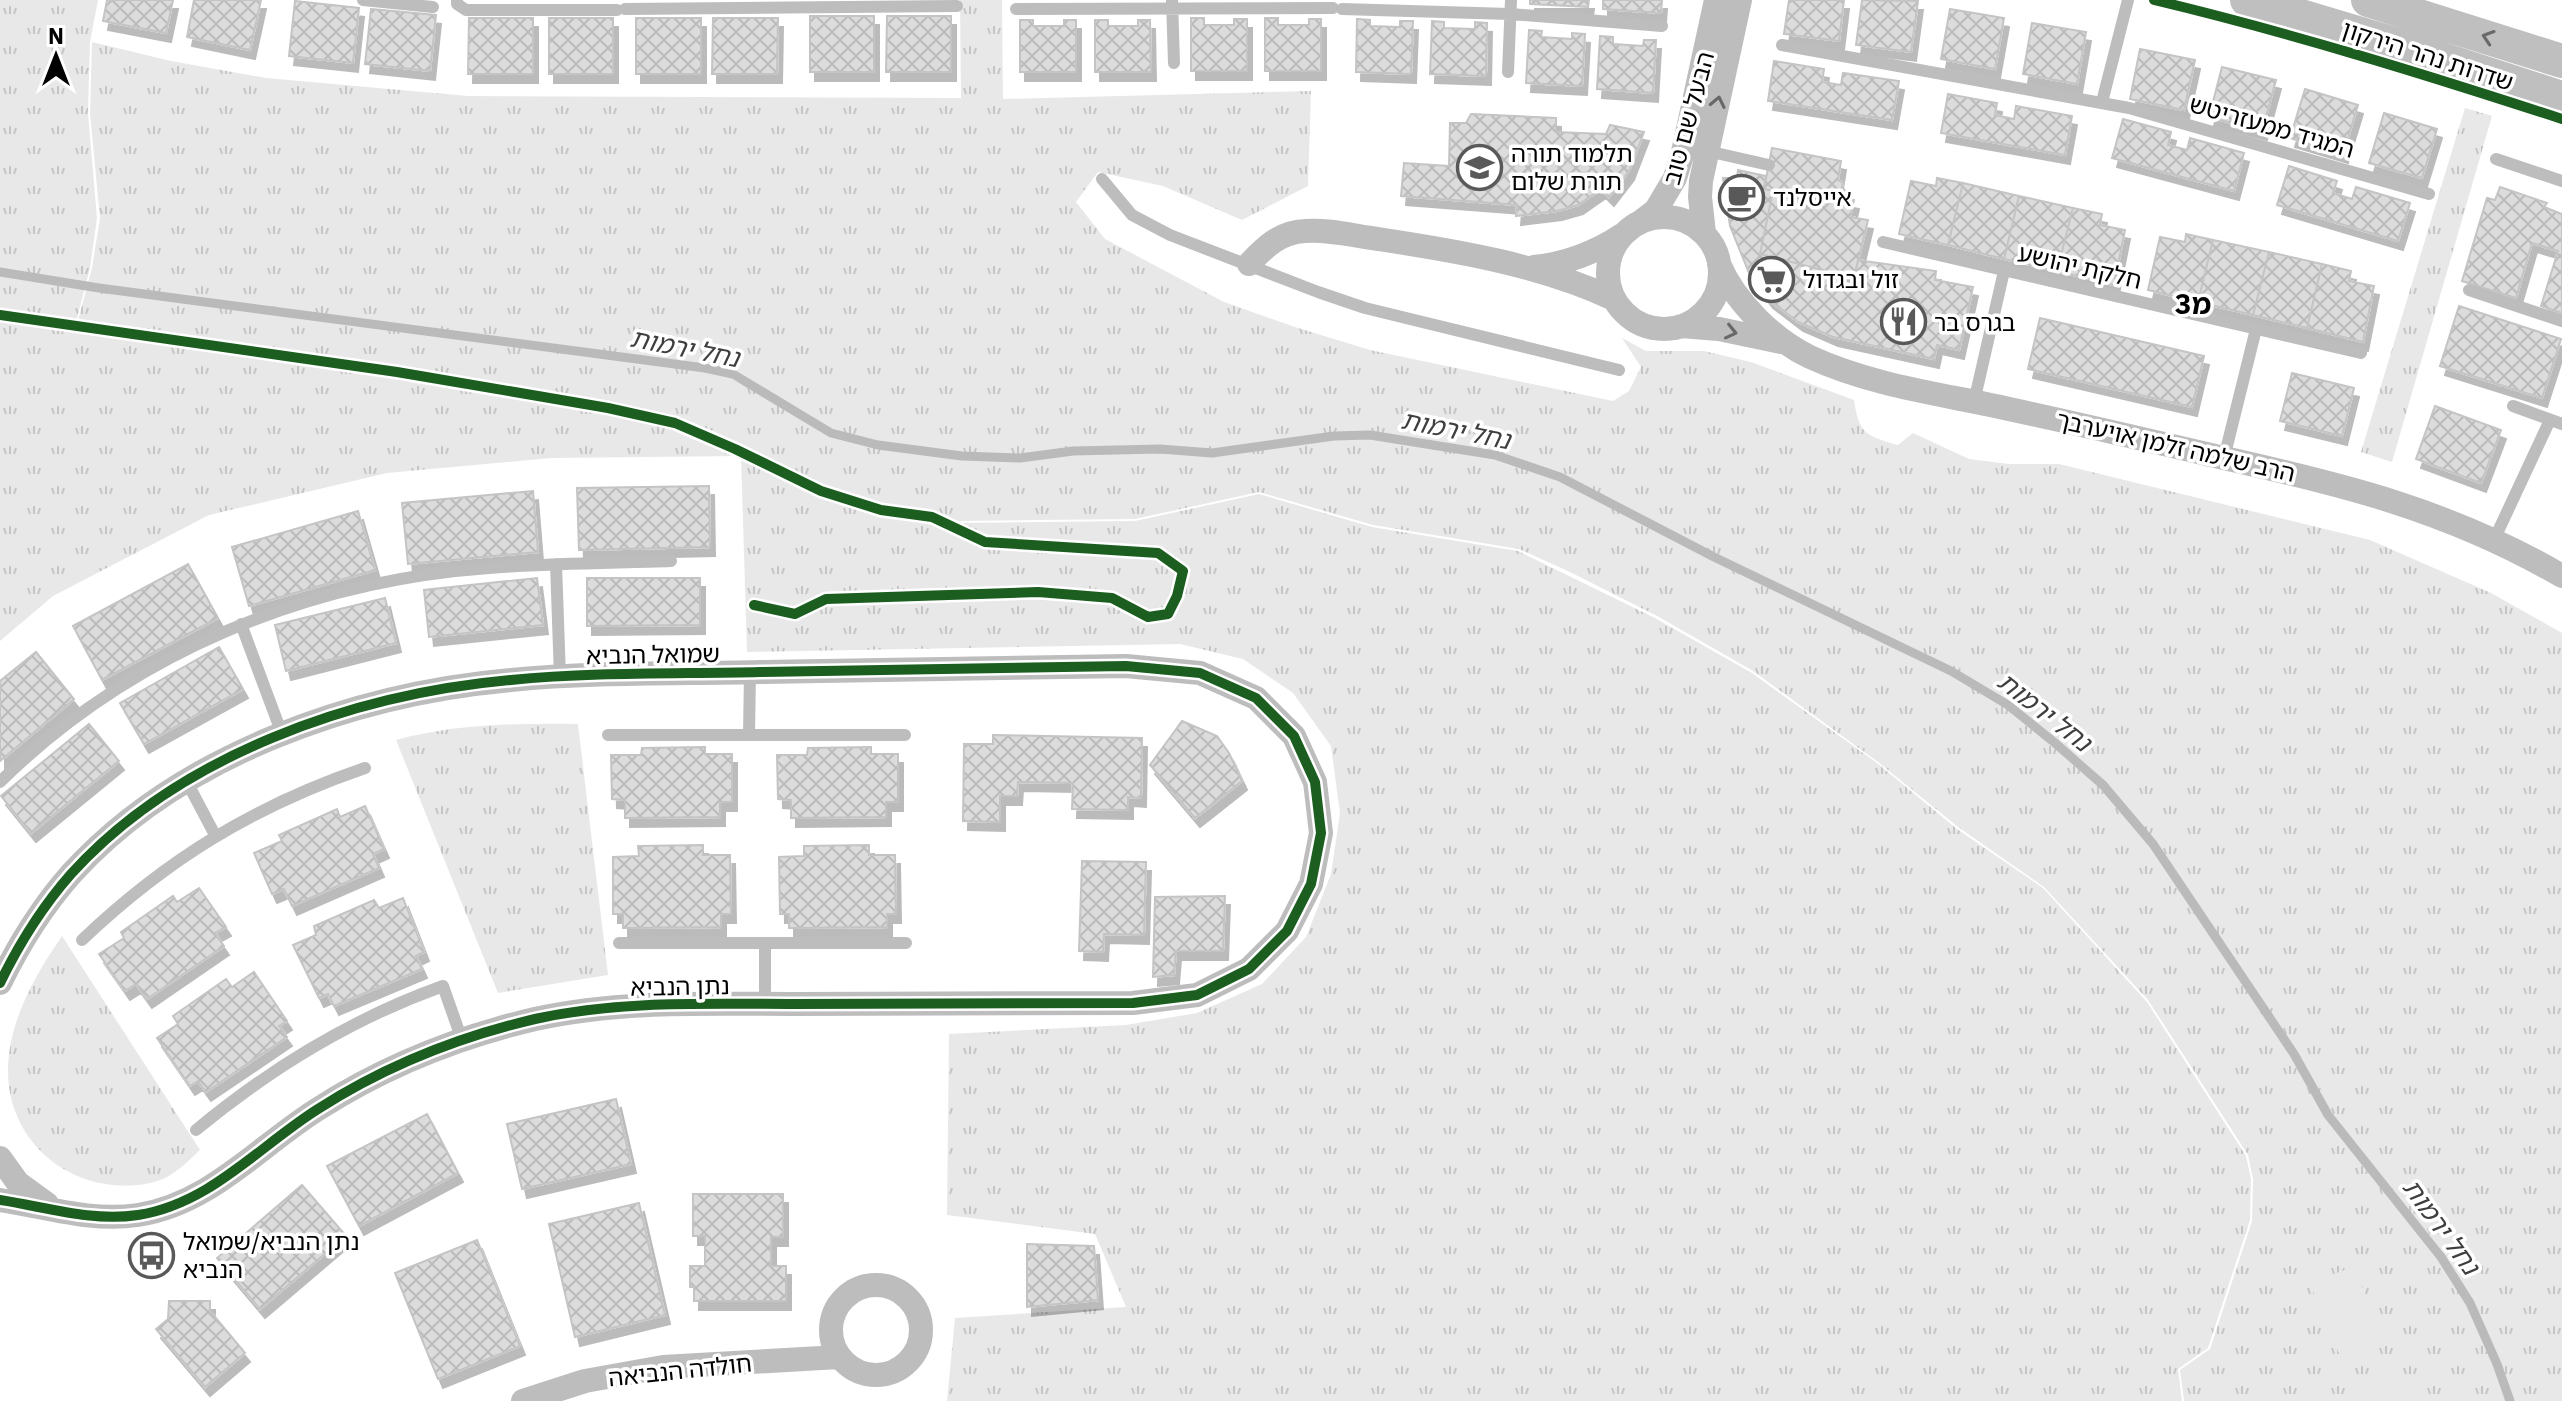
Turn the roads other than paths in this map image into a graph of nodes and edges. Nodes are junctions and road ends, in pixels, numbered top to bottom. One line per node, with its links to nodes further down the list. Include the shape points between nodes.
1 (363, 0): 12 (lane)
2 (457, 0): 9 (lane, via 466,10)
3 (1511, 0): 14 (lane)
4 (1716, 0): 28 (street, הבעל שם טוב, via 1675,178 1656,210)
5 (1740, 0): 22 (street, הבעל שם טוב, one-way to 5)
6 (2128, 0): 21 (lane)
7 (2247, 0): 20 (main road, שדרות נהר הירקון)
8 (2369, 0): 17 (main road, שדרות נהר הירקון, one-way to 8)
9 (791, 4): 11 (lane)
10 (1172, 4): 13 (lane); 14 (lane); 18 (lane)
11 (957, 6)
12 (433, 7)
13 (1016, 9)
14 (1510, 14): 15 (lane); 19 (lane)
15 (1662, 26)
16 (1782, 45): 21 (lane, המגיד ממעזריטש)
17 (2562, 61)
18 (1174, 63)
19 (1508, 72)
20 (2562, 98)
21 (2102, 102): 27 (lane, המגיד ממעזריטש)
22 (1707, 151): 24 (lane); 29 (street, הבעל שם טוב, via 1700,197)
23 (2496, 159): 26 (lane)
24 (1769, 165)
25 (1102, 179): 31 (lane, via 1132,215)
26 (2562, 181)
27 (2429, 194)
28 (1632, 228): 29 (street, via 1655,218 1673,218); 33 (street, via 1602,249); 36 (street, via 1614,248 1609,264)
29 (1704, 233): 32 (street)
30 (1883, 242): 34 (lane, חלקת יהושע)
31 (1249, 264): 33 (street, via 1279,237 1305,231 1410,244); 42 (lane, via 1365,308)
32 (1719, 264): 38 (street, via 1714,299 1697,318); 40 (street, via 1735,293)
33 (1524, 268): 36 (street, via 1569,279)
34 (2004, 271): 39 (lane, חלקת יהושע); 43 (lane)
35 (2469, 290): 37 (lane)
36 (1614, 299): 38 (street, via 1638,323)
37 (2562, 321)
38 (1680, 326): 40 (street, one-way to 40)
39 (2256, 329): 41 (lane, חלקת יהושע); 46 (lane)
40 (1781, 342): 43 (street, הרב שלמה זלמן אויערבך, via 1859,376)
41 (2361, 353)
42 (1619, 370)
43 (1974, 402): 46 (street, הרב שלמה זלמן אויערבך)
44 (2513, 406): 45 (lane)
45 (2556, 422): 47 (lane)
46 (2224, 458): 47 (street, הרב שלמה זלמן אויערבך, via 2374,495)
47 (2494, 540): 50 (street, הרב שלמה זלמן אויערבך)
48 (671, 561): 49 (lane)
49 (556, 564): 51 (lane, via 394,581); 53 (lane)
50 (2562, 576)
51 (241, 624): 54 (lane); 59 (lane, via 123,683)
52 (750, 672): 53 (street, שמואל הנביא); 56 (lane); 61 (street, שמואל הנביא, via 1126,666 1200,673 1256,698 1294,736 1315,782)
53 (560, 677): 54 (street, שמואל הנביא, via 419,693)
54 (282, 734): 60 (street, שמואל הנביא)
55 (608, 735): 56 (lane)
56 (749, 735): 57 (lane)
57 (905, 735)
58 (365, 768): 62 (lane, via 279,801)
59 (0, 782)
60 (187, 782): 62 (lane); 67 (street, שמואל הנביא, via 111,835 71,874 39,915)
61 (1321, 833): 68 (street, נתן הנביא, via 1311,884 1287,931 1249,969 1197,995 1133,1003)
62 (215, 835): 63 (lane, via 138,890)
63 (82, 940)
64 (619, 943): 65 (lane)
65 (765, 943): 66 (lane); 68 (lane)
66 (906, 943)
67 (0, 983)
68 (765, 1004): 69 (street, נתן הנביא, via 586,1010)
69 (462, 1040): 70 (lane, via 443,986 322,1040); 73 (street, נתן הנביא, via 361,1084 215,1184 175,1205 119,1217)
70 (196, 1130)
71 (0, 1158): 73 (street, נתן הנביא, via 28,1192)
72 (0, 1200): 73 (street, נתן הנביא)
73 (68, 1212)
74 (839, 1357): 75 (street, חולדה הנביאה, via 663,1367)
75 (571, 1393): 76 (street, חולדה הנביאה)
76 (523, 1401)

